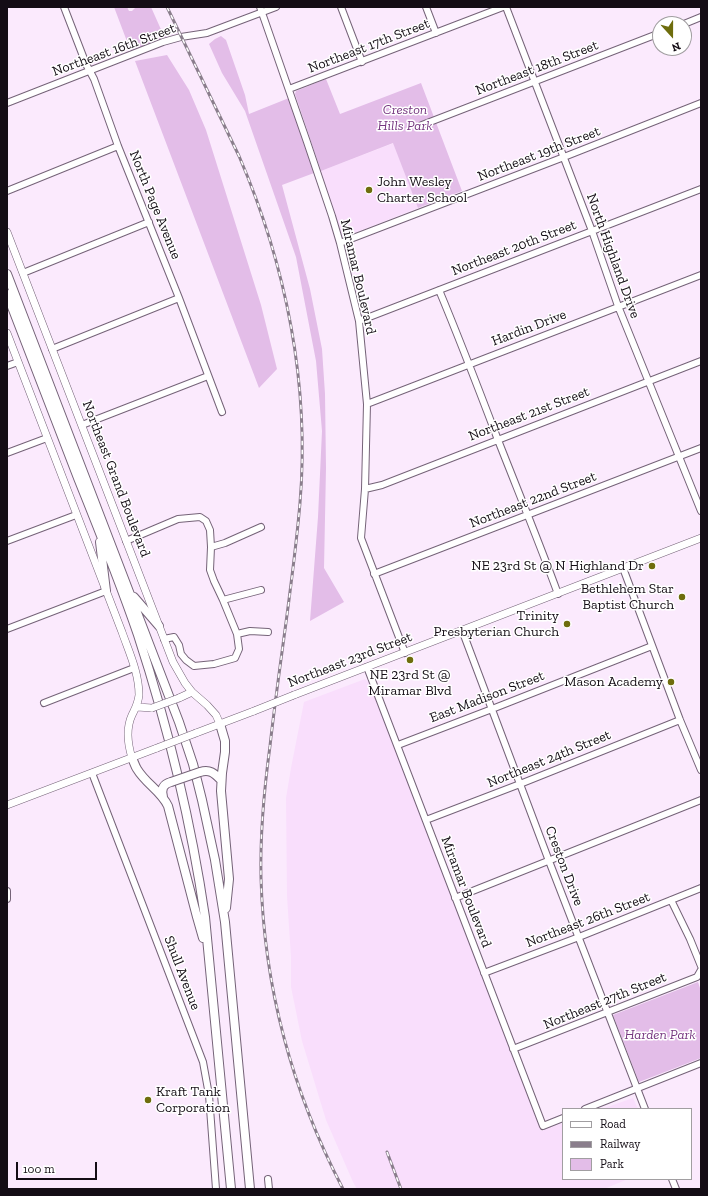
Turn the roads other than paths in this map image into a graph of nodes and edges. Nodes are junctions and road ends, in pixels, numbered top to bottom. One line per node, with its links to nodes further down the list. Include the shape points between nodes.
1 (64, 7): 10 (street, North Page Avenue)
2 (276, 7): 6 (street, Northeast 16th Street)
3 (341, 7): 9 (street)
4 (426, 7): 7 (street)
5 (504, 7): 7 (street, Northeast 17th Street); 11 (street, North Highland Drive)
6 (261, 10): 10 (street, Northeast 16th Street, via 207,33 163,42); 12 (street, Miramar Boulevard)
7 (436, 33): 9 (street, Northeast 17th Street)
8 (652, 36): 11 (street, Northeast 18th Street)
9 (362, 62): 12 (street, Northeast 17th Street)
10 (90, 71): 13 (street, Northeast 16th Street); 16 (street, North Page Avenue)
11 (535, 82): 15 (street, Northeast 18th Street); 17 (street, North Highland Drive)
12 (289, 89): 23 (street, Miramar Boulevard)
13 (7, 103)
14 (701, 103): 17 (street, Northeast 19th Street)
15 (422, 125)
16 (118, 146): 19 (street); 20 (street, North Page Avenue)
17 (564, 157): 21 (street, North Highland Drive); 23 (street, Northeast 19th Street)
18 (701, 189): 21 (street, Northeast 20th Street)
19 (7, 191)
20 (149, 222): 24 (street); 29 (street, North Page Avenue)
21 (592, 231): 27 (street, Northeast 20th Street); 30 (street, North Highland Drive)
22 (7, 232): 24 (main road, Northeast Grand Boulevard)
23 (340, 242): 31 (street, Miramar Boulevard)
24 (23, 273): 33 (main road, Northeast Grand Boulevard)
25 (7, 274): 62 (highway)
26 (701, 275): 30 (street, Hardin Drive)
27 (439, 290): 31 (street, Northeast 20th Street); 36 (street)
28 (7, 294): 53 (highway)
29 (179, 298): 33 (street); 38 (street, North Page Avenue)
30 (618, 306): 36 (street, Hardin Drive); 39 (street, North Highland Drive)
31 (359, 321): 40 (street, Miramar Boulevard)
32 (7, 333): 35 (main road)
33 (52, 349): 42 (main road, Northeast Grand Boulevard)
34 (701, 361): 39 (street, Northeast 21st Street)
35 (18, 362): 37 (street); 43 (main road)
36 (469, 364): 40 (street, Hardin Drive); 44 (street)
37 (7, 366)
38 (208, 376): 41 (street, North Page Avenue); 42 (street)
39 (648, 381): 44 (street, Northeast 21st Street); 47 (street, North Highland Drive)
40 (367, 404): 48 (street, Miramar Boulevard)
41 (222, 412)
42 (82, 425): 56 (main road, Northeast Grand Boulevard)
43 (47, 438): 46 (street); 50 (main road)
44 (498, 439): 48 (street, Northeast 21st Street, via 382,485); 51 (street)
45 (701, 448): 47 (street, Northeast 22nd Street)
46 (7, 453)
47 (680, 456): 49 (street, North Highland Drive); 51 (street, Northeast 22nd Street)
48 (365, 489): 59 (street, Miramar Boulevard, via 361,538)
49 (701, 511)
50 (76, 515): 55 (street); 61 (main road)
51 (528, 515): 59 (street, Northeast 22nd Street); 63 (street)
52 (261, 527): 57 (street)
53 (99, 532): 61 (highway); 99 (highway, via 138,637 174,762 200,882)
54 (701, 538): 58 (main road, Northeast 23rd Street)
55 (7, 541)
56 (126, 542): 57 (street, via 178,519 200,517 206,521 210,530); 65 (main road, Northeast Grand Boulevard)
57 (211, 547): 64 (street, via 210,570)
58 (623, 568): 63 (main road, Northeast 23rd Street); 71 (street)
59 (374, 574): 72 (street, Miramar Boulevard)
60 (261, 590): 64 (street)
61 (106, 591): 66 (street); 74 (main road)
62 (130, 592): 65 (highway); 97 (highway, via 193,764 215,860)
63 (558, 594): 67 (main road, Northeast 23rd Street)
64 (224, 600): 69 (street)
65 (159, 626): 70 (main road, Northeast Grand Boulevard)
66 (7, 629)
67 (462, 630): 72 (main road, Northeast 23rd Street); 78 (street, Creston Drive)
68 (268, 632): 69 (street)
69 (237, 634): 70 (street, via 239,649 234,658 194,666 181,654 174,637)
70 (164, 639): 75 (main road, Northeast Grand Boulevard, via 179,674)
71 (652, 646): 78 (street, East Madison Street); 79 (street)
72 (405, 653): 73 (main road, Northeast 23rd Street)
73 (367, 667): 80 (main road, Northeast 23rd Street, bridge); 81 (street, Miramar Boulevard)
74 (134, 668): 76 (street); 77 (main road, via 139,696)
75 (192, 692): 77 (main road, bridge, via 152,708); 80 (main road, Northeast Grand Boulevard, via 216,715)
76 (44, 703)
77 (137, 708): 82 (main road, via 129,726)
78 (492, 709): 81 (street, East Madison Street); 86 (street, Creston Drive)
79 (680, 720): 83 (street); 86 (street, Northeast 24th Street)
80 (220, 724): 82 (main road, Northeast 23rd Street, bridge); 85 (highway, via 225,741)
81 (398, 745): 90 (street, Miramar Boulevard)
82 (132, 758): 84 (main road, Northeast 23rd Street); 87 (highway, via 138,770)
83 (701, 770)
84 (92, 773): 89 (main road, Northeast 23rd Street); 111 (street, Shull Avenue, via 203,1062)
85 (222, 780): 87 (highway, bridge, via 213,772 205,770 164,785); 97 (highway, via 229,879)
86 (520, 784): 90 (street, Northeast 24th Street); 91 (street, Creston Drive)
87 (163, 797): 99 (highway, via 168,806)
88 (701, 800): 91 (street)
89 (7, 805)
90 (426, 820): 94 (street, Miramar Boulevard)
91 (549, 861): 94 (street); 98 (street, Creston Drive)
92 (701, 888): 96 (street, Northeast 26th Street)
93 (7, 891): 95 (street)
94 (455, 898): 102 (street, Miramar Boulevard)
95 (7, 899)
96 (671, 900): 98 (street, Northeast 26th Street); 100 (street)
97 (225, 922): 113 (highway)
98 (579, 937): 102 (street, Northeast 26th Street); 103 (street, Creston Drive)
99 (209, 955): 112 (highway)
100 (701, 966)
101 (701, 970): 103 (street, Northeast 27th Street, via 697,977)
102 (484, 973): 104 (street, Miramar Boulevard)
103 (609, 1012): 104 (street, Northeast 27th Street); 106 (street, Creston Drive)
104 (514, 1050): 109 (street, Miramar Boulevard, via 543,1126)
105 (701, 1063): 106 (street)
106 (637, 1088): 107 (street); 108 (street, Creston Drive)
107 (587, 1108)
108 (645, 1108)
109 (562, 1118)
110 (268, 1179): 114 (street)
111 (216, 1189)
112 (231, 1189)
113 (250, 1189)
114 (269, 1189)

